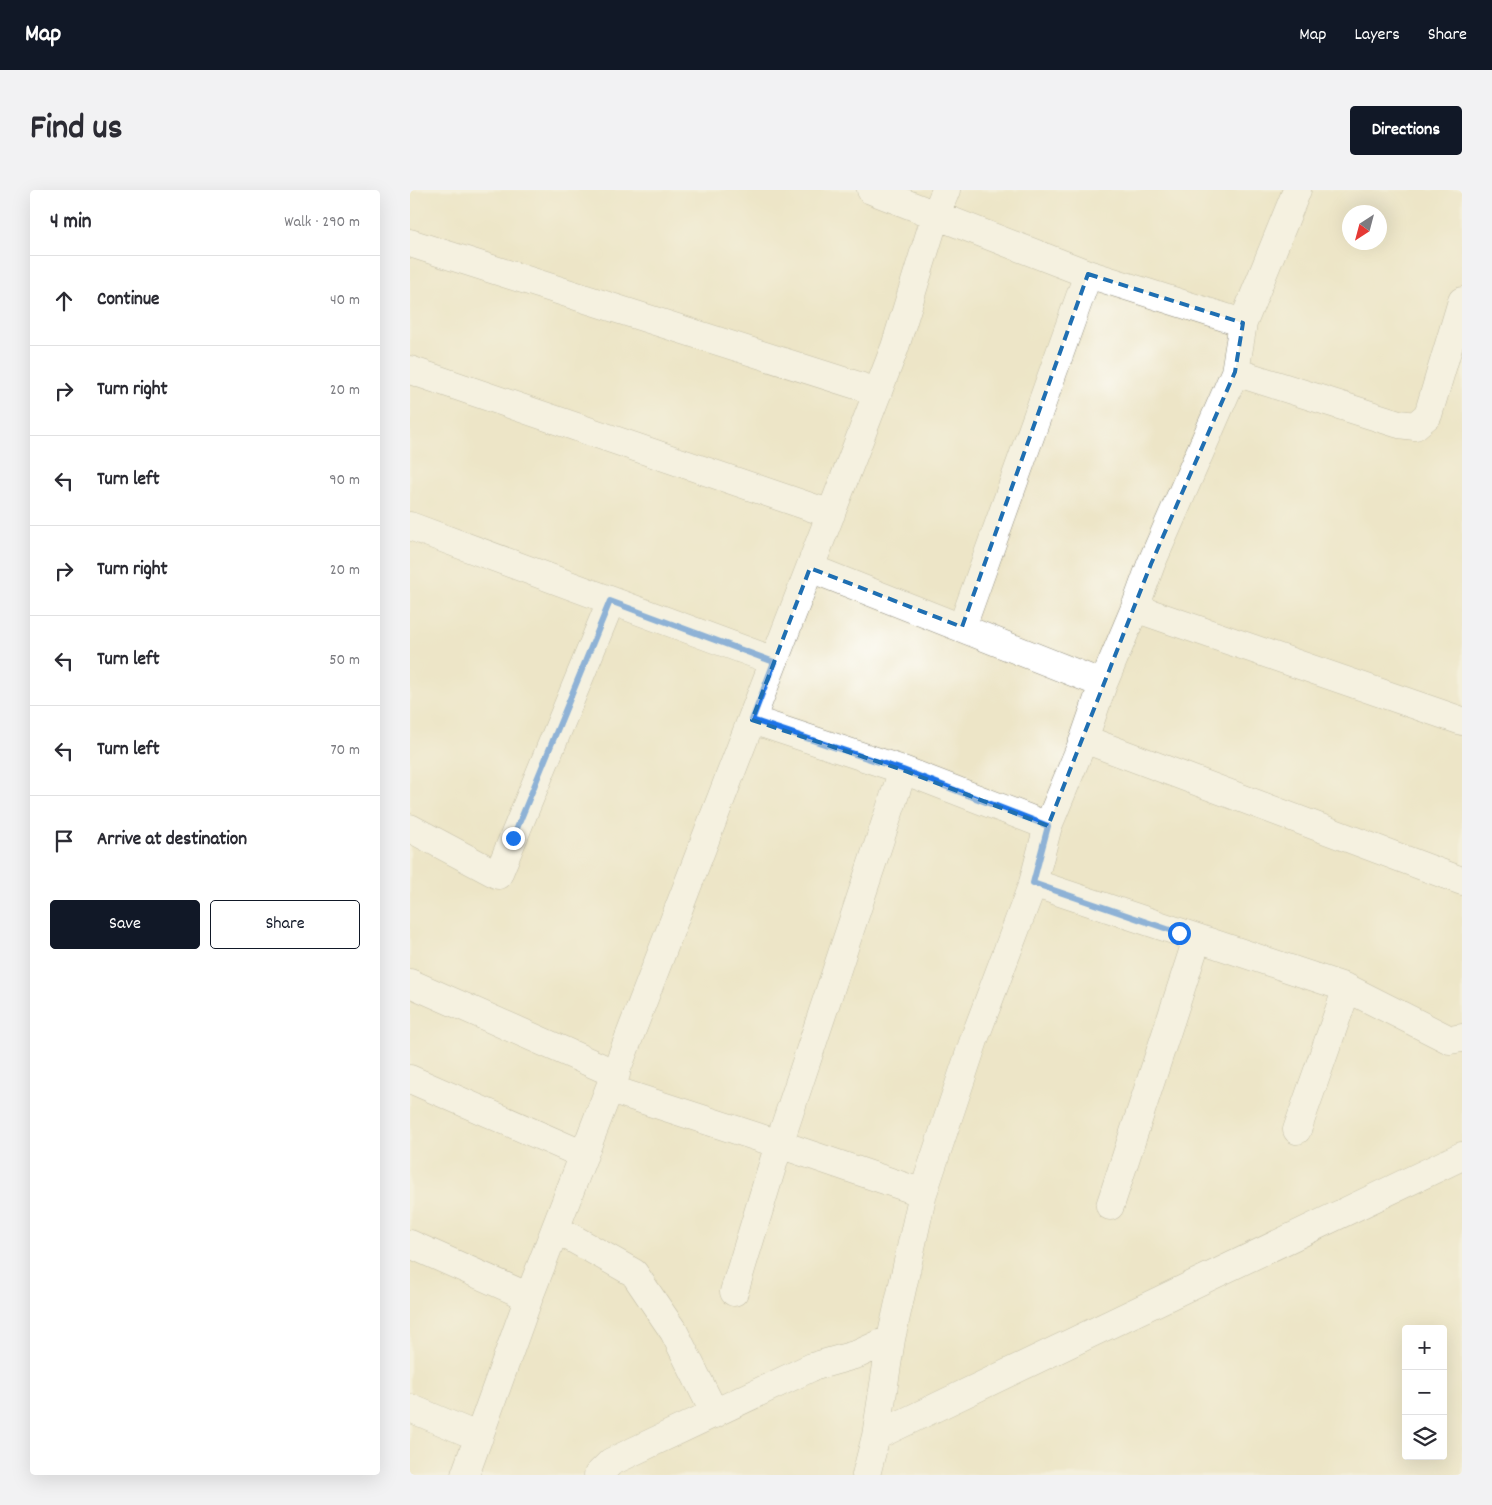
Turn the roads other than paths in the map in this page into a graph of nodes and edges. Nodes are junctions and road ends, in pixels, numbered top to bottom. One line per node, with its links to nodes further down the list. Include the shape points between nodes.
1 (871, 190): 3 (street)
2 (1297, 190): 7 (street)
3 (941, 202): 5 (street); 10 (street)
4 (410, 242): 10 (street)
5 (1088, 274): 7 (street); 16 (street)
6 (1462, 301): 9 (street, via 1428,415 1415,426 1399,424)
7 (1243, 323): 9 (street)
8 (410, 370): 11 (street)
9 (1235, 372): 15 (street)
10 (878, 392): 11 (street)
11 (831, 514): 13 (street)
12 (412, 532): 14 (street)
13 (810, 568): 16 (street); 17 (street)
14 (610, 601): 17 (street); 24 (street, via 498,875)
15 (1135, 608): 18 (street); 20 (street)
16 (962, 627): 18 (street)
17 (774, 662): 19 (street)
18 (1103, 684): 21 (street)
19 (752, 720): 22 (street); 32 (street)
20 (1462, 721)
21 (1084, 739): 23 (street); 25 (street)
22 (903, 770): 23 (street); 34 (street)
23 (1048, 826): 26 (street)
24 (410, 828)
25 (1462, 881)
26 (1033, 883): 27 (street); 37 (street, via 975,1037)
27 (1197, 939): 29 (street); 38 (street)
28 (411, 986): 32 (street)
29 (1347, 988): 30 (street, via 1450,1040); 33 (street)
30 (1462, 1038)
31 (410, 1079): 35 (street)
32 (613, 1082): 34 (street); 35 (street)
33 (1297, 1130)
34 (779, 1144): 37 (street); 41 (street)
35 (584, 1155): 39 (street)
36 (1462, 1156): 46 (street)
37 (923, 1193): 43 (street)
38 (1110, 1206)
39 (556, 1229): 42 (street); 45 (street, via 634,1273 674,1332)
40 (410, 1244): 42 (street)
41 (734, 1292)
42 (529, 1297): 47 (street)
43 (891, 1339): 45 (street, via 858,1354 812,1367); 46 (street)
44 (410, 1408): 47 (street)
45 (715, 1414): 49 (street, via 611,1462)
46 (876, 1436): 50 (street)
47 (479, 1437): 48 (street)
48 (465, 1475)
49 (598, 1475)
50 (866, 1475)

